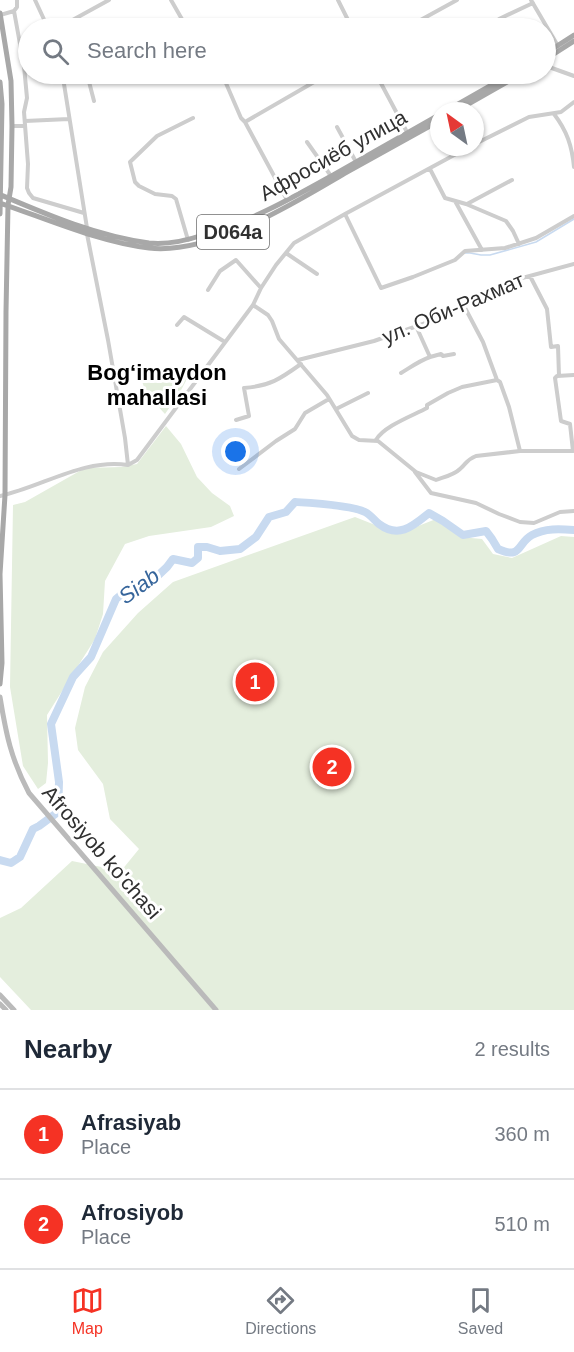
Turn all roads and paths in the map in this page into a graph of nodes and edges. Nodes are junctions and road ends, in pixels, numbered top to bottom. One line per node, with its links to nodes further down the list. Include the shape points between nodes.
1 (17, 0): 8 (street)
2 (35, 0): 10 (street)
3 (109, 0): 11 (street)
4 (171, 0): 12 (street)
5 (338, 0): 13 (street)
6 (457, 0): 14 (street)
7 (532, 2): 15 (street); 16 (street)
8 (14, 11): 9 (street); 17 (street)
9 (0, 14): 45 (main road, via 11,81)
10 (43, 18)
11 (76, 18)
12 (181, 18)
13 (347, 18)
14 (424, 18)
15 (502, 18)
16 (541, 18)
17 (18, 35)
18 (574, 35): 21 (main road)
19 (574, 41): 22 (main road)
20 (556, 43): 21 (street)
21 (558, 46)
22 (556, 54)
23 (556, 70): 24 (street)
24 (574, 76)
25 (0, 82): 56 (main road)
26 (26, 84): 43 (street)
27 (63, 84): 40 (street)
28 (90, 84): 34 (street)
29 (226, 84): 42 (street)
30 (311, 84): 42 (street)
31 (381, 84): 47 (street)
32 (498, 84): 33 (main road)
33 (483, 92): 35 (main road); 36 (main road)
34 (94, 101)
35 (464, 102)
36 (469, 102)
37 (574, 102): 38 (street)
38 (554, 114): 48 (street, via 529,117); 52 (street, via 565,129)
39 (193, 118): 68 (street, via 157,136 130,162 139,186 178,201)
40 (69, 119): 43 (street); 63 (street)
41 (430, 121): 47 (main road, Афросиёб улица / D064a)
42 (245, 122): 58 (street)
43 (25, 124): 45 (street); 63 (street, via 29,193 33,198)
44 (430, 125): 47 (main road, Афросиёб улица / D064a)
45 (12, 126): 57 (main road)
46 (337, 127): 51 (street)
47 (408, 135): 51 (main road, Афросиёб улица / D064a); 67 (main road, Афросиёб улица / D064a, via 314,191 227,235 171,249 149,248)
48 (484, 140)
49 (307, 142): 54 (street)
50 (448, 156): 53 (street)
51 (356, 162): 54 (main road, Афросиёб улица / D064a)
52 (574, 167)
53 (430, 168): 59 (street, via 445,198); 65 (street)
54 (331, 176): 58 (main road, Афросиёб улица / D064a)
55 (512, 180): 61 (street)
56 (0, 195): 57 (main road, Афросиёб улица / D064a); 60 (main road)
57 (10, 199): 62 (main road); 67 (main road, Афросиёб улица / D064a)
58 (288, 201): 68 (main road, Афросиёб улица / D064a, via 225,229)
59 (455, 201): 61 (street); 70 (street)
60 (0, 203): 62 (main road, Афросиёб улица / D064a); 64 (main road)
61 (466, 204): 69 (street, via 506,221)
62 (8, 205): 67 (main road, Афросиёб улица / D064a); 98 (main road)
63 (84, 213): 67 (street)
64 (0, 214)
65 (345, 214): 70 (street, via 381,288 455,260 465,251); 71 (street, via 294,243)
66 (574, 216): 69 (street)
67 (87, 231): 68 (main road, Афросиёб улица / D064a, via 150,243); 95 (street)
68 (188, 240)
69 (519, 244): 70 (street)
70 (482, 250)
71 (286, 253): 73 (street); 75 (street)
72 (574, 264): 74 (street, ул. Оби-Рахмат)
73 (316, 274)
74 (530, 276): 77 (street, ул. Оби-Рахмат, via 504,283); 87 (street, via 547,309 550,346 558,346)
75 (261, 288): 76 (street, via 236,260 220,271); 78 (street)
76 (208, 290)
77 (463, 304): 80 (street, ул. Оби-Рахмат); 88 (street)
78 (253, 305): 81 (street); 84 (street, via 268,315 279,339)
79 (177, 325): 81 (street, via 184,317)
80 (416, 326): 83 (street); 84 (street, ул. Оби-Рахмат)
81 (225, 342): 95 (street, via 145,450)
82 (454, 354): 83 (street)
83 (430, 357): 85 (street)
84 (299, 362): 90 (street); 92 (street, ул. Оби-Рахмат, via 271,383 244,388 249,416)
85 (401, 373)
86 (574, 375): 87 (street)
87 (559, 376): 94 (street, via 555,378 561,421 570,424 573,451)
88 (497, 380): 93 (street, via 448,393 387,429); 94 (street, via 509,407)
89 (368, 393): 91 (street)
90 (329, 399): 91 (street); 97 (street)
91 (336, 409): 93 (street, via 352,436)
92 (236, 420)
93 (376, 440): 96 (street)
94 (520, 452): 96 (street, via 469,458 463,468 436,480)
95 (128, 465): 98 (street, via 85,468)
96 (412, 468): 99 (street, via 431,493 476,502 520,522 534,523 560,512)
97 (239, 469)
98 (3, 495): 100 (main road)
99 (574, 511)
100 (0, 574): 101 (main road)
101 (0, 684)
102 (0, 697): 107 (street, Afrosiyob ko'chasi, via 5,730 28,793)
103 (0, 995): 106 (street)
104 (0, 1004): 105 (street)
105 (6, 1010)
106 (14, 1010)
107 (216, 1010)

